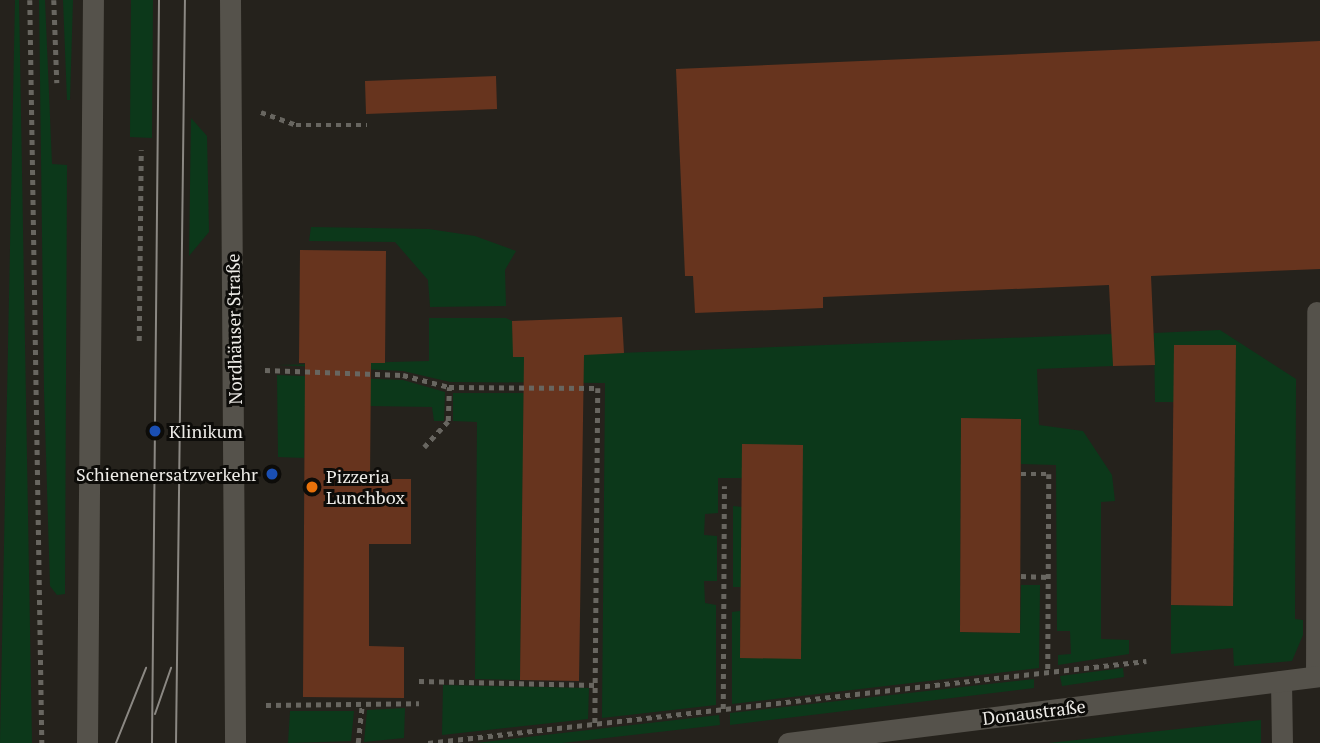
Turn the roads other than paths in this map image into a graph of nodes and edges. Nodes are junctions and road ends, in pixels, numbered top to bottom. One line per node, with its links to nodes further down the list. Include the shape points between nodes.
1 (93, 0): 6 (main road)
2 (230, 0): 7 (main road, Nordhäuser Straße)
3 (1316, 311): 4 (lane)
4 (1317, 677): 5 (main road, Donaustraße)
5 (1281, 681): 8 (main road, Donaustraße); 9 (main road)
6 (87, 743)
7 (235, 743)
8 (788, 743)
9 (1282, 743)

